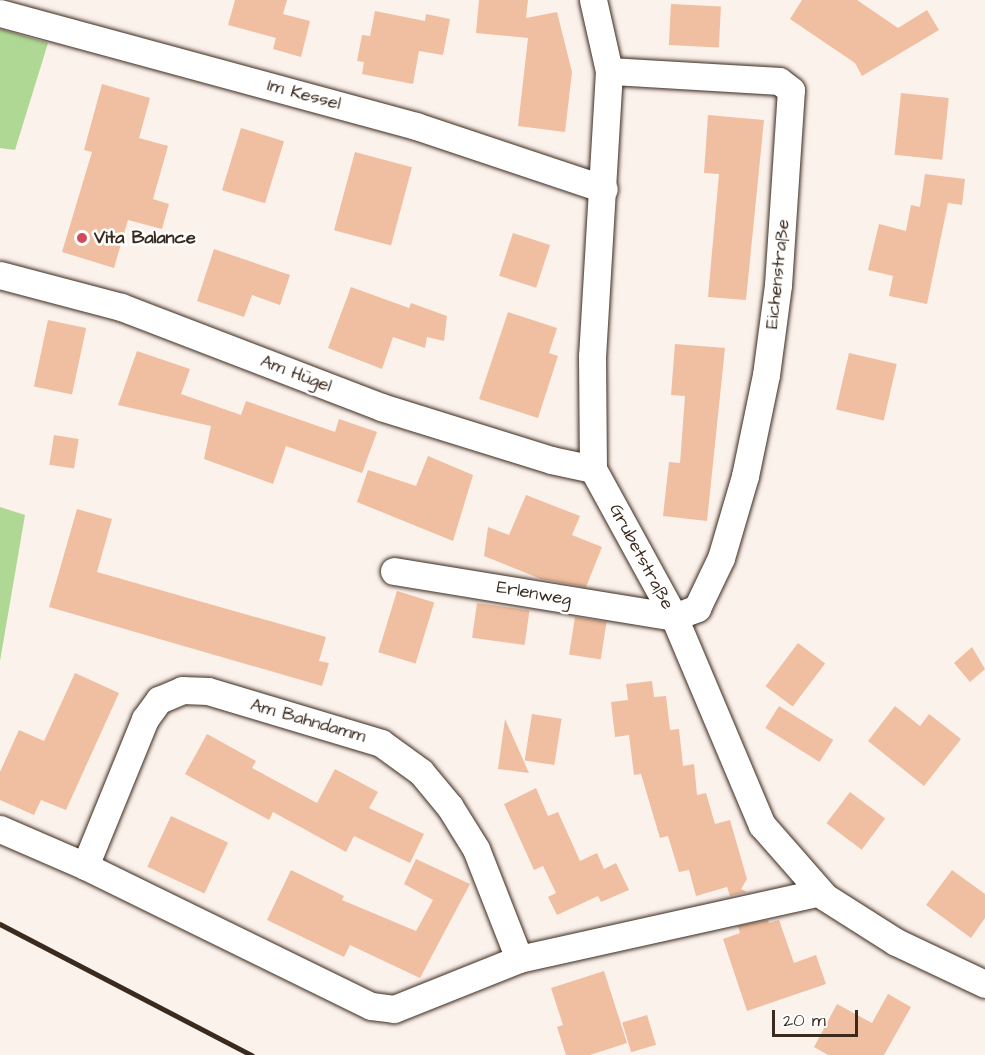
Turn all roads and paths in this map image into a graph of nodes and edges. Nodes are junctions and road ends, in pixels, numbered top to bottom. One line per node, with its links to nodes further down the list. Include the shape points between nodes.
1 (593, 0): 3 (street, Grubetstraße)
2 (0, 13): 4 (street, Im Kessel, via 416,126)
3 (609, 71): 4 (street, Grubetstraße); 8 (street, Eichenstraße, via 779,81 791,90 778,285 766,375 745,476 721,558 697,608)
4 (604, 189): 6 (street, Grubetstraße, via 592,356)
5 (0, 275): 6 (street, Am Hügel, via 121,307 381,407 551,460)
6 (593, 469): 8 (street, Grubetstraße)
7 (394, 572): 8 (street, Erlenweg)
8 (674, 617): 11 (street, Grubetstraße, via 762,825)
9 (0, 829): 10 (street)
10 (85, 866): 12 (street, via 371,1006 394,1010); 12 (street, Am Bahndamm, via 145,719 159,700 182,690 208,691 381,743 420,772 450,807 476,849)
11 (820, 892): 12 (street); 13 (street, Grubetstraße, via 896,942)
12 (519, 959)
13 (985, 984)

